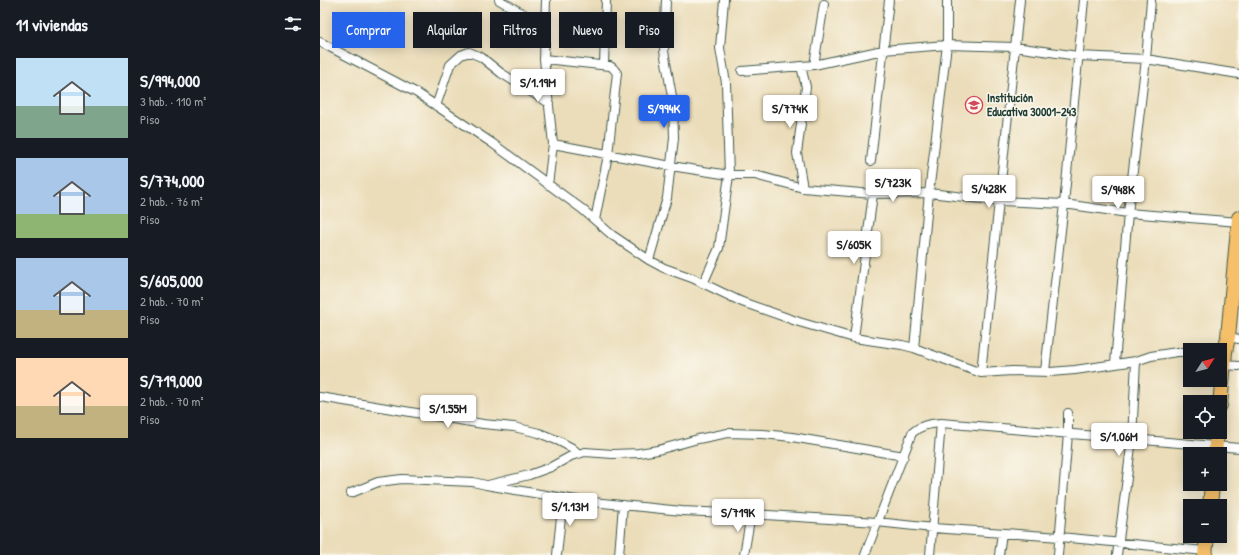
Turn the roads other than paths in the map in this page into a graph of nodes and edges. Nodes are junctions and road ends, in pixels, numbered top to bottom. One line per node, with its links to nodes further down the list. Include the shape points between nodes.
1 (499, 0): 12 (street)
2 (546, 0): 13 (street)
3 (606, 0): 22 (street)
4 (666, 0): 32 (street, via 664,50 672,102 674,138)
5 (724, 0): 33 (street, via 720,48 726,83)
6 (889, 0): 18 (street)
7 (947, 0): 15 (street)
8 (1020, 0): 16 (street)
9 (1084, 0): 19 (street)
10 (1151, 0): 21 (street)
11 (824, 4): 23 (street)
12 (520, 12)
13 (546, 12)
14 (320, 42): 28 (street, via 418,93)
15 (947, 45): 16 (street); 18 (street); 36 (street)
16 (1015, 47): 19 (street); 38 (street)
17 (544, 48): 20 (street)
18 (883, 50): 23 (street); 31 (street)
19 (1078, 56): 21 (street); 39 (street)
20 (544, 59): 22 (street); 27 (street)
21 (1146, 59): 26 (street); 40 (street)
22 (604, 65): 30 (street, via 613,68 616,73)
23 (814, 65): 24 (street)
24 (801, 66): 25 (street); 35 (street, via 806,87 797,153)
25 (742, 71)
26 (1239, 74)
27 (548, 102): 28 (street, via 469,52 450,64); 29 (street)
28 (436, 106): 34 (street)
29 (553, 144): 30 (street); 34 (street)
30 (608, 155): 32 (street); 42 (street)
31 (871, 161)
32 (671, 166): 33 (street); 44 (street, via 667,198)
33 (729, 175): 35 (street, via 755,175); 45 (street, via 719,248)
34 (548, 184): 42 (street)
35 (803, 188): 37 (street)
36 (929, 193): 37 (street); 38 (street); 48 (street)
37 (872, 194): 46 (street)
38 (1000, 201): 39 (street); 56 (street)
39 (1064, 204): 40 (street); 55 (street)
40 (1128, 213): 43 (street); 53 (street)
41 (1239, 218): 43 (highway)
42 (595, 220): 44 (street)
43 (1239, 222): 47 (highway)
44 (649, 260): 45 (street)
45 (702, 284): 46 (street, via 777,315)
46 (854, 338): 48 (street)
47 (1234, 338): 49 (highway)
48 (914, 348): 56 (street)
49 (1227, 350)
50 (1183, 352): 52 (street)
51 (1227, 359): 54 (street)
52 (1136, 360): 53 (street); 61 (street)
53 (1115, 364): 55 (street)
54 (1239, 366)
55 (1045, 371): 56 (street)
56 (981, 373)
57 (320, 397): 64 (street, via 468,422 514,427 559,441)
58 (1068, 413): 60 (street)
59 (941, 423): 60 (street); 65 (street, via 917,428 912,433); 72 (street)
60 (1068, 434): 61 (street); 74 (street)
61 (1132, 439): 62 (street); 75 (street)
62 (1216, 444): 63 (street)
63 (1239, 448)
64 (579, 454): 65 (street, via 639,453 728,434 756,434 792,437); 66 (street, via 528,475)
65 (904, 456): 71 (street)
66 (486, 485): 67 (street, via 473,482 402,479 378,482); 68 (street)
67 (351, 493)
68 (563, 498): 69 (street); 78 (street)
69 (623, 505): 70 (street); 79 (street)
70 (751, 514): 71 (street); 80 (street)
71 (877, 522): 72 (street); 81 (street)
72 (933, 528): 73 (street); 82 (street)
73 (1002, 533): 74 (street); 83 (street)
74 (1060, 537): 75 (street); 84 (street)
75 (1118, 543): 77 (street); 85 (street)
76 (1206, 543): 77 (highway)
77 (1205, 553)
78 (557, 555)
79 (619, 555)
80 (744, 555)
81 (864, 555)
82 (930, 555)
83 (999, 555)
84 (1058, 555)
85 (1117, 555)

